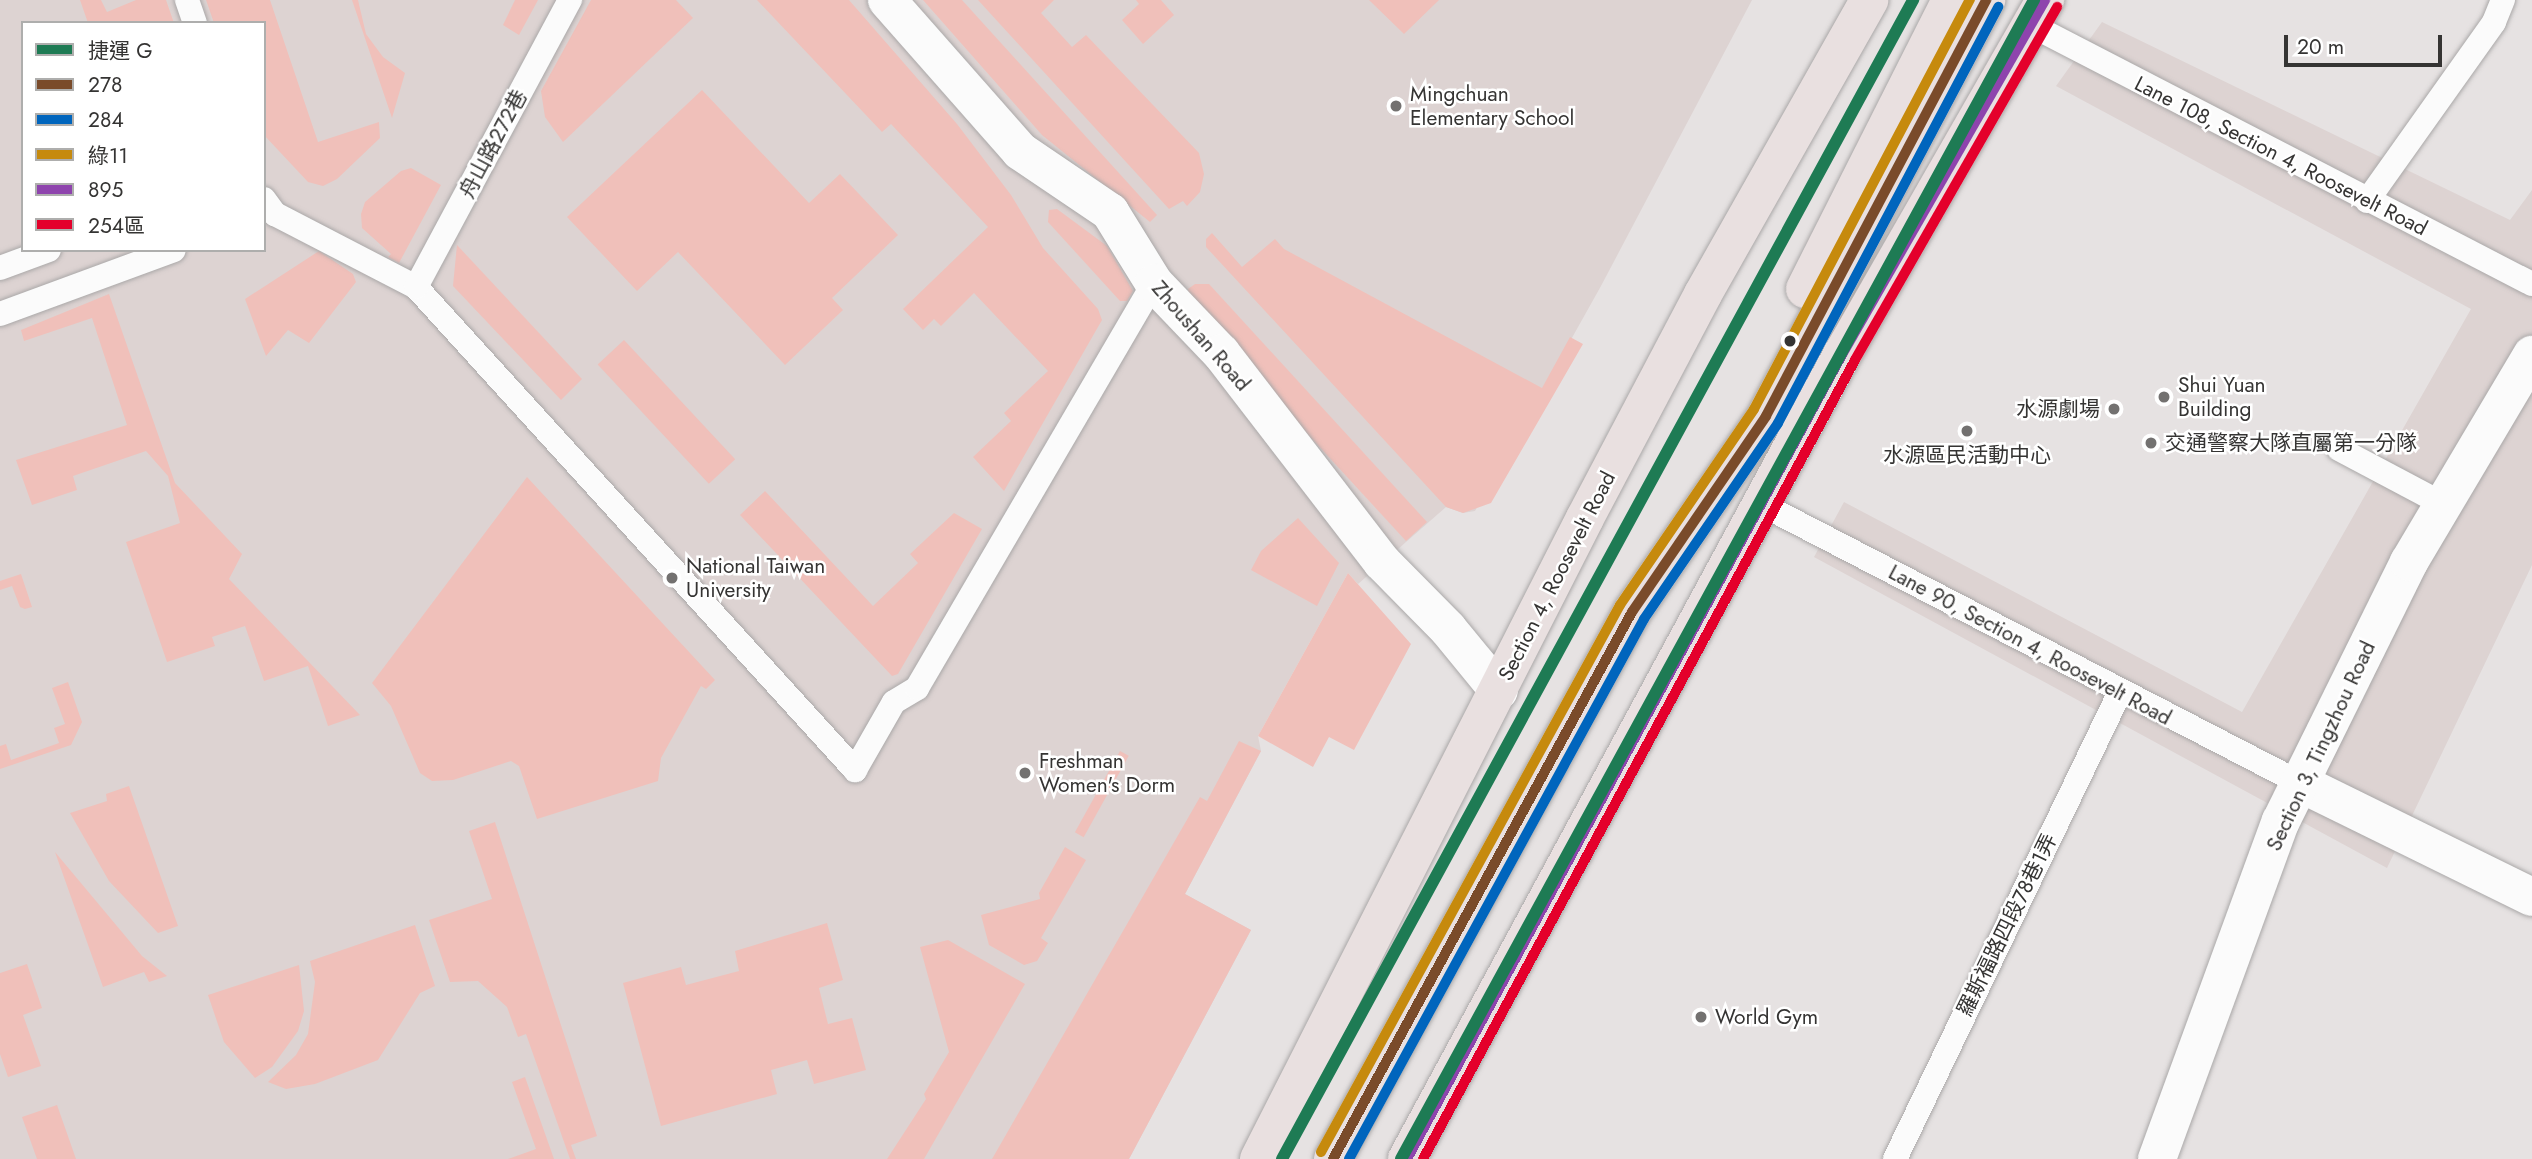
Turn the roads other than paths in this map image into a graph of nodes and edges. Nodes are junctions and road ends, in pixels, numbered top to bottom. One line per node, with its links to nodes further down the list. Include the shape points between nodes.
1 (187, 0): 9 (lane)
2 (570, 0): 17 (lane, 舟山路272巷)
3 (887, 0): 15 (street, Zhoushan Road, via 1020,151 1110,212)
4 (1869, 0): 23 (main road, Section 4, Roosevelt Road, via 1703,294)
5 (1951, 0): 28 (main road, via 1747,404 1610,600)
6 (1986, 0): 29 (main road, via 1766,416 1632,612)
7 (2503, 0): 10 (lane, via 2494,22)
8 (2038, 13): 10 (lane, Lane 108, Section 4, Roosevelt Road); 21 (main road)
9 (194, 21)
10 (2367, 201): 16 (lane, Lane 108, Section 4, Roosevelt Road)
11 (268, 210): 17 (lane)
12 (44, 252): 14 (lane)
13 (169, 252): 18 (lane)
14 (0, 268)
15 (1154, 283): 17 (lane, via 917,688 894,702 855,770); 23 (street, Zhoushan Road, via 1221,354 1382,562 1448,629)
16 (2532, 284)
17 (416, 288)
18 (0, 314)
19 (2532, 355): 22 (street, Section 3, Tingzhou Road)
20 (2339, 449): 22 (lane)
21 (1761, 504): 24 (lane, Lane 90, Section 4, Roosevelt Road); 30 (main road)
22 (2443, 505): 25 (street, Section 3, Tingzhou Road, via 2409,562)
23 (1499, 691): 27 (main road, Section 4, Roosevelt Road)
24 (2120, 692): 25 (lane, Lane 90, Section 4, Roosevelt Road); 31 (lane, 羅斯福路四段78巷1弄)
25 (2300, 783): 26 (street); 32 (street, Section 3, Tingzhou Road, via 2281,821)
26 (2532, 897)
27 (1259, 1159)
28 (1309, 1159)
29 (1333, 1159)
30 (1407, 1159)
31 (1895, 1159)
32 (2157, 1159)

